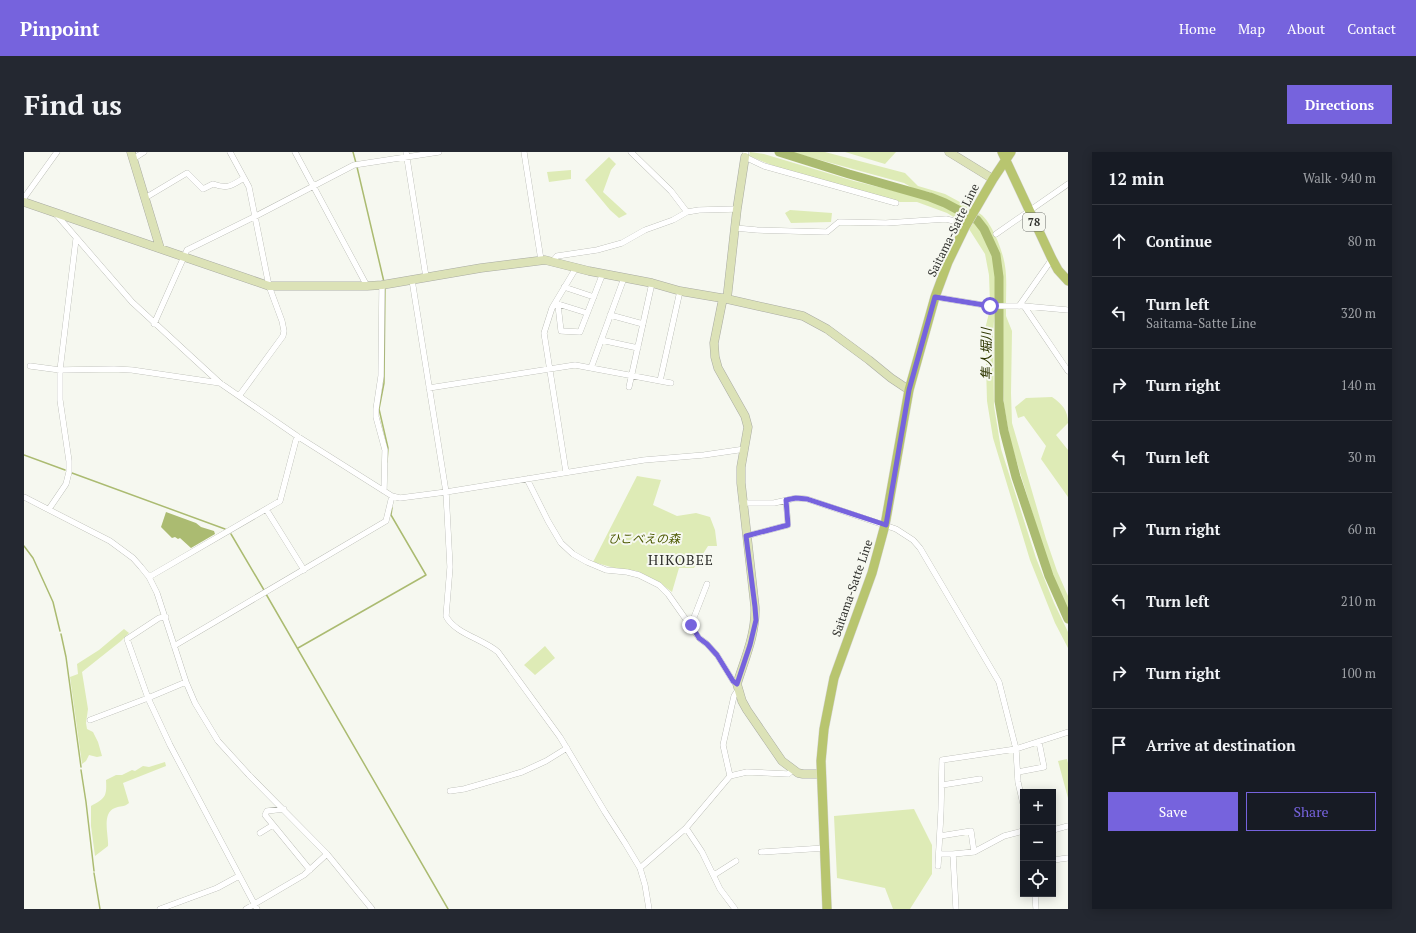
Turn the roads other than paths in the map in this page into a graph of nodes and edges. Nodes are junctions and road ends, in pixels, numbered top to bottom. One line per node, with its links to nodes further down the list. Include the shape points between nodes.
1 (57, 152): 17 (street)
2 (144, 152): 12 (street)
3 (230, 152): 13 (street)
4 (295, 152): 16 (street)
5 (439, 152): 9 (street)
6 (524, 152): 33 (street)
7 (631, 152): 24 (street, via 671,191)
8 (949, 152): 14 (street)
9 (406, 155): 16 (street, via 354,165); 37 (street)
10 (745, 155): 20 (street, via 764,166); 21 (street)
11 (1006, 155): 14 (main road, Saitama-Satte Line); 22 (main road, 78)
12 (132, 156): 18 (street)
13 (244, 178): 18 (street, via 228,188 213,184 203,189 187,173); 25 (street, via 249,188)
14 (993, 179): 26 (main road, Saitama-Satte Line)
15 (1068, 184): 22 (street)
16 (313, 186): 25 (street); 44 (street)
17 (24, 198)
18 (145, 198): 30 (street)
19 (24, 202): 23 (street)
20 (896, 203)
21 (737, 209): 24 (street); 27 (street)
22 (1029, 210): 28 (street); 32 (main road, 78)
23 (54, 212): 29 (street); 30 (street)
24 (687, 212): 34 (street, via 622,243 598,250 557,256)
25 (254, 217): 31 (street, via 187,250); 43 (street)
26 (965, 227): 27 (street, via 946,219 886,223 839,222 827,232); 48 (main road, Saitama-Satte Line)
27 (735, 228): 49 (street)
28 (996, 234)
29 (76, 239): 55 (street); 62 (street)
30 (160, 248): 31 (street)
31 (183, 256): 43 (street); 55 (street)
32 (1052, 259): 40 (main road, 78); 51 (street)
33 (541, 260): 34 (street); 37 (street)
34 (553, 261): 35 (street)
35 (576, 268): 36 (street); 45 (street)
36 (603, 273): 38 (street); 47 (street)
37 (426, 277): 39 (street)
38 (624, 278): 41 (street); 54 (street)
39 (412, 280): 42 (street); 69 (street)
40 (1068, 281)
41 (652, 283): 46 (street); 56 (street)
42 (382, 285): 44 (street); 76 (street, via 381,376 376,417 385,450)
43 (269, 286): 44 (street); 71 (street, via 282,321 283,336)
44 (367, 286)
45 (564, 287): 47 (street); 50 (street)
46 (680, 291): 49 (street); 65 (street)
47 (594, 297): 53 (street)
48 (935, 297): 51 (street, via 990,306); 70 (main road, Saitama-Satte Line)
49 (725, 299): 70 (street, via 803,316 827,329); 73 (street, via 714,343 715,357 718,368 745,416 748,427)
50 (556, 304): 53 (street); 53 (street, via 561,331 580,332); 61 (street, via 552,308 544,333)
51 (1021, 306): 52 (street); 63 (street)
52 (1068, 310)
53 (587, 313)
54 (610, 315): 56 (street); 57 (street)
55 (154, 324): 66 (street)
56 (644, 324): 58 (street)
57 (601, 340): 58 (street); 60 (street)
58 (638, 348): 64 (street)
59 (30, 366): 62 (street)
60 (590, 368): 61 (street, via 575,365); 64 (street)
61 (549, 369): 69 (street); 74 (street)
62 (60, 370): 66 (street, via 123,370); 82 (street, via 60,400 70,472 66,484)
63 (1068, 371)
64 (632, 376): 65 (street); 68 (street)
65 (660, 381): 67 (street)
66 (220, 383): 71 (street)
67 (671, 383)
68 (630, 387)
69 (429, 388): 77 (street)
70 (909, 390): 84 (main road, Saitama-Satte Line)
71 (239, 396): 72 (street)
72 (297, 436): 76 (street); 83 (street, via 280,501)
73 (745, 449): 74 (street); 81 (street, via 741,483)
74 (566, 472): 75 (street)
75 (527, 479): 77 (street); 90 (street, via 561,543 573,554 606,570 638,575 659,585)
76 (384, 491): 78 (street)
77 (446, 492): 78 (street, via 400,498); 98 (street, via 450,567 446,616 448,622 498,652)
78 (392, 496): 86 (street, via 386,521)
79 (24, 497): 82 (street)
80 (786, 500): 81 (street, via 774,503); 84 (street, via 807,499); 85 (street, via 788,525)
81 (742, 503): 85 (street)
82 (49, 509): 87 (street, via 121,548)
83 (266, 509): 86 (street); 87 (street)
84 (886, 525): 99 (street, via 905,533 920,548 988,663 999,682); 102 (main road, Saitama-Satte Line, via 830,692 822,746)
85 (746, 536): 93 (street, via 756,620)
86 (304, 570): 91 (street)
87 (149, 576): 89 (street)
88 (707, 584): 90 (street)
89 (166, 617): 91 (street); 94 (street, via 159,618 127,639)
90 (691, 625): 93 (street, via 699,638 717,655)
91 (174, 646): 92 (street)
92 (186, 682): 94 (street); 108 (street, via 200,713 218,741)
93 (737, 687): 100 (street, via 742,701 758,727 782,761); 103 (street, via 723,745)
94 (148, 698): 95 (street); 129 (street)
95 (90, 720)
96 (1068, 732): 97 (street)
97 (1039, 742): 99 (street); 101 (street, via 1044,767)
98 (566, 748): 107 (street, via 546,762 522,772); 126 (street)
99 (1016, 749): 101 (street); 105 (street, via 942,760)
100 (793, 770): 102 (street, via 803,774); 103 (street, via 788,774 747,772)
101 (1018, 772): 106 (street)
102 (821, 774): 116 (main road, Saitama-Satte Line)
103 (730, 776): 111 (street)
104 (980, 779): 105 (street)
105 (942, 785): 115 (street)
106 (1021, 789)
107 (450, 791)
108 (284, 809): 109 (street, via 267,811 265,815); 119 (street)
109 (273, 825): 114 (street); 127 (street)
110 (1068, 826): 112 (street)
111 (686, 828): 126 (street); 128 (street)
112 (1056, 829)
113 (1020, 832): 118 (street, via 1004,836)
114 (260, 833)
115 (940, 836): 118 (street, via 971,831); 120 (street)
116 (825, 848): 117 (street); 137 (main road, Saitama-Satte Line)
117 (761, 852)
118 (974, 852): 121 (street)
119 (327, 854): 127 (street); 134 (street)
120 (939, 854): 121 (street); 125 (street)
121 (953, 854): 138 (street)
122 (1068, 858): 124 (street)
123 (736, 860): 128 (street)
124 (1056, 860)
125 (938, 866)
126 (640, 868): 135 (street)
127 (310, 870): 131 (street)
128 (714, 875): 136 (street, via 720,889)
129 (239, 876): 131 (street); 132 (street, via 217,888)
130 (1035, 897): 139 (street)
131 (256, 906): 133 (street)
132 (160, 909)
133 (246, 909)
134 (372, 909)
135 (649, 909)
136 (735, 909)
137 (827, 909)
138 (956, 909)
139 (1036, 909)

